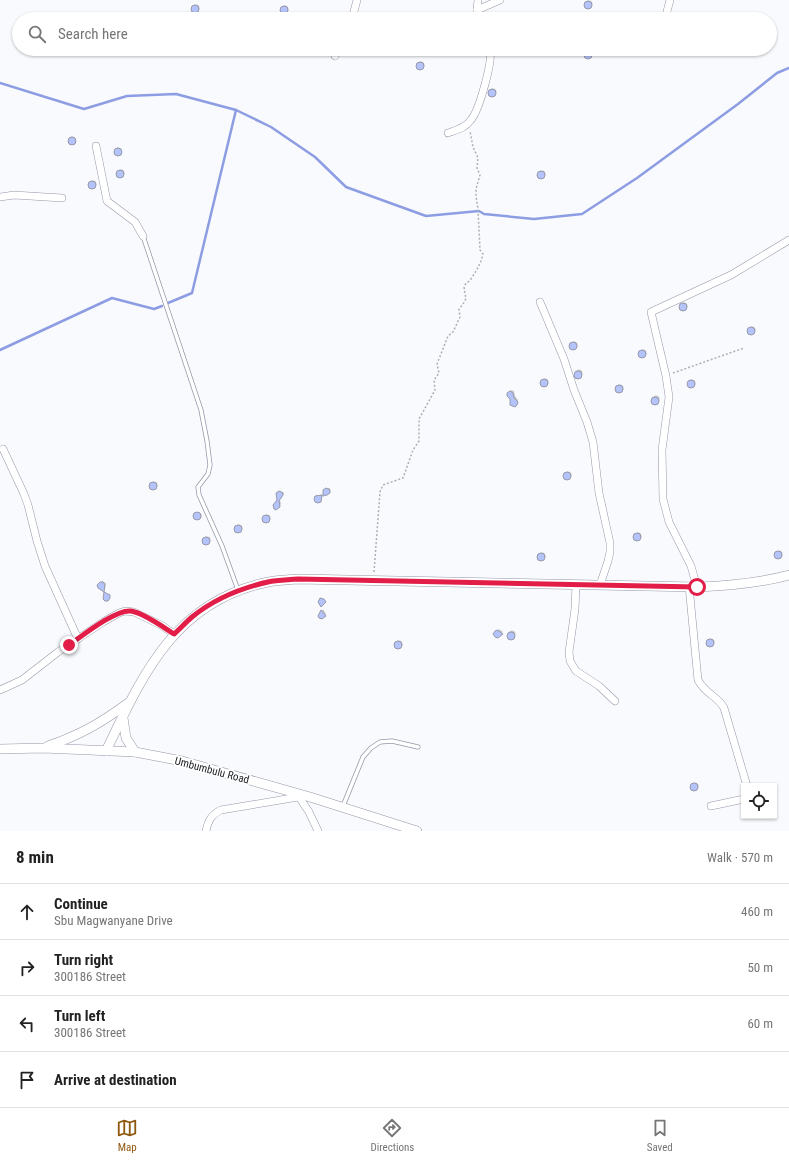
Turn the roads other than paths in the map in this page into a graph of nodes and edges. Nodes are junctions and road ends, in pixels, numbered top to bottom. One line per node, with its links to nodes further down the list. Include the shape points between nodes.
1 (356, 0): 6 (street)
2 (478, 0): 5 (street)
3 (500, 0): 5 (street)
4 (670, 0): 7 (street)
5 (477, 10)
6 (353, 12)
7 (667, 12)
8 (490, 56): 9 (street, via 473,118 462,128)
9 (448, 133)
10 (96, 146): 13 (street, via 107,201 135,222)
11 (0, 197): 12 (street, via 14,195)
12 (62, 198)
13 (143, 236): 21 (lane, via 201,410 210,465 208,474 198,487 199,495 222,546)
14 (789, 240): 20 (street, via 731,275 651,312 669,397 662,450 663,499 669,522 691,566)
15 (540, 302): 19 (street, via 564,359 593,442 599,493 610,543 608,561)
16 (3, 450): 23 (street, via 24,494 40,553)
17 (789, 575): 20 (main road, via 732,585)
18 (576, 584): 19 (main road); 21 (main road, via 298,579 268,582); 26 (street, via 570,661 576,671 599,686)
19 (600, 585): 20 (main road)
20 (693, 586): 33 (street, via 698,680 724,708)
21 (238, 591): 22 (main road, via 192,617)
22 (174, 634): 23 (street, via 146,617 130,611 119,613); 25 (main road, via 147,670)
23 (78, 639): 24 (street, via 22,680)
24 (0, 690)
25 (130, 701): 27 (main road); 29 (main road, via 82,733)
26 (615, 701)
27 (122, 716): 31 (main road); 32 (main road, via 126,738)
28 (418, 746): 37 (lane, via 392,741 380,742 371,748 363,757)
29 (43, 748): 30 (main road, Umbumbulu Road); 31 (main road, Umbumbulu Road)
30 (0, 749)
31 (106, 751): 32 (main road, Umbumbulu Road)
32 (135, 752): 34 (main road, Umbumbulu Road, via 182,761)
33 (746, 783)
34 (303, 796): 37 (main road, Umbumbulu Road); 38 (street, via 221,810 211,817); 39 (street)
35 (741, 800): 36 (street)
36 (711, 806)
37 (343, 807): 40 (main road, Umbumbulu Road)
38 (206, 831)
39 (318, 831)
40 (417, 831)

